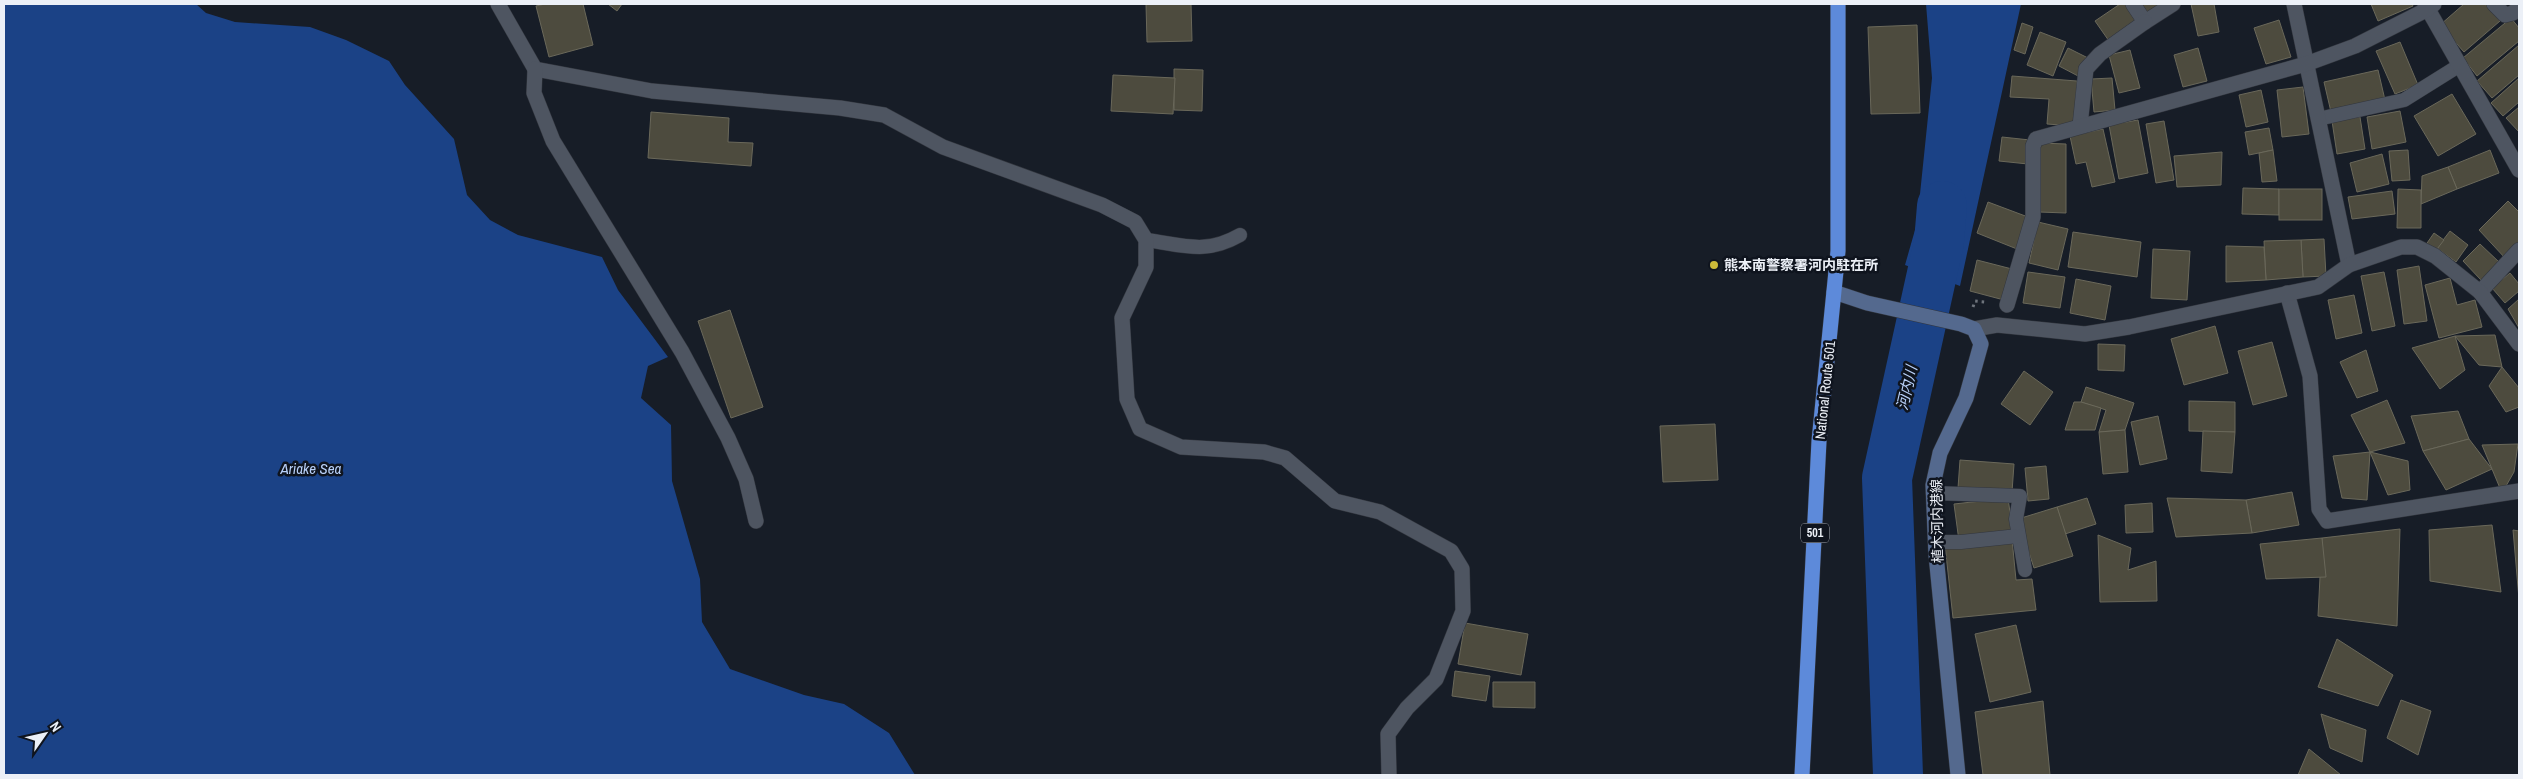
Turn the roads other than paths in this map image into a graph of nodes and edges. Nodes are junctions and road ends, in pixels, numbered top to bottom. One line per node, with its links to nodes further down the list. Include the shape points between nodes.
1 (498, 4): 12 (street)
2 (1838, 4): 20 (highway, National Route 501 / 501, via 1838,251)
3 (2133, 4): 9 (street)
4 (2174, 4): 9 (street)
5 (2294, 4): 10 (street)
6 (2494, 4): 8 (street, via 2505,15)
7 (2429, 6): 10 (street, via 2355,46); 11 (street)
8 (2519, 7)
9 (2145, 22): 14 (street, via 2100,54 2086,69)
10 (2306, 64): 13 (street); 14 (street)
11 (2460, 65): 13 (lane, via 2404,100); 15 (street)
12 (535, 69): 17 (street, via 652,91 840,108 884,116 943,147 1102,205 1135,222); 28 (street, via 534,93 553,141 682,352 728,438 746,479)
13 (2318, 119): 19 (street)
14 (2080, 126): 23 (street, via 2036,139 2033,146 2033,216)
15 (2519, 170)
16 (1240, 235): 17 (lane, via 1223,245 1198,248)
17 (1146, 240): 32 (street, via 1146,267 1122,318 1126,399 1140,428 1181,447 1264,452 1284,458 1335,501 1380,512 1451,551 1462,569 1462,611 1436,679 1406,708 1388,734)
18 (2519, 250): 21 (street)
19 (2349, 265): 21 (street, via 2401,246 2417,247 2435,256); 22 (street, via 2318,287)
20 (1834, 292): 24 (main road); 33 (highway, National Route 501 / 501, via 1820,441)
21 (2480, 292): 25 (street)
22 (2287, 293): 24 (street, via 2085,334 1997,325); 26 (street, via 2310,376 2319,509 2327,521)
23 (2007, 305)
24 (1967, 327): 27 (main road, 植木河内港線, via 1981,344 1966,398 1940,453)
25 (2519, 344)
26 (2519, 490)
27 (1933, 493): 29 (lane, via 2020,496 2016,519); 30 (main road, 植木河内港線)
28 (756, 521)
29 (2018, 536): 30 (lane); 31 (lane)
30 (1935, 542): 34 (main road, 植木河内港線)
31 (2024, 570)
32 (1390, 775)
33 (1802, 775)
34 (1958, 775)

